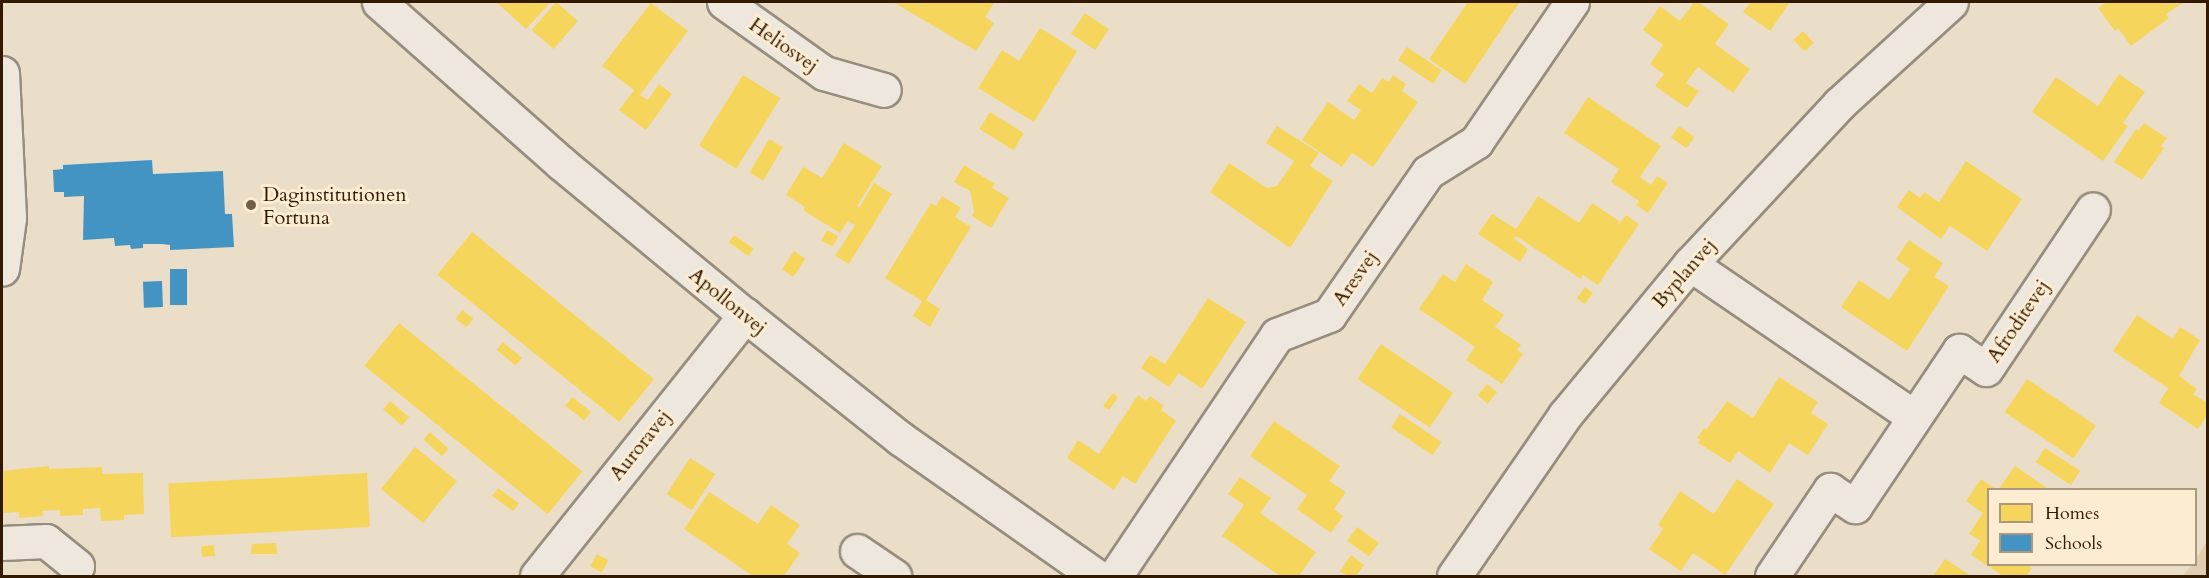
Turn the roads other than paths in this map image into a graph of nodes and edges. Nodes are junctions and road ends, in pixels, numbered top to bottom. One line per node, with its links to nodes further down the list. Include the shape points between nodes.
1 (724, 2): 6 (street, Heliosvej, via 824,73)
2 (1572, 2): 18 (street, Aresvej, via 1476,142 1428,172 1329,315 1277,335)
3 (1951, 2): 8 (street, Byplanvej, via 1839,104)
4 (383, 3): 10 (street, Apollonvej, via 561,163)
5 (2, 73): 9 (street, via 9,218)
6 (884, 90)
7 (2093, 210): 11 (street, Afroditevej, via 1986,369 1959,351)
8 (1690, 264): 11 (street); 19 (street, Byplanvej, via 1566,415)
9 (2, 269)
10 (746, 315): 15 (street, Auroravej); 17 (street, Apollonvej, via 901,439)
11 (1914, 417): 20 (street, Afroditevej, via 1855,506 1830,490)
12 (2, 543): 14 (street, via 46,541)
13 (858, 551): 16 (street)
14 (77, 566)
15 (537, 576)
16 (894, 576)
17 (1096, 576)
18 (1115, 576)
19 (1454, 576)
20 (1772, 576)

